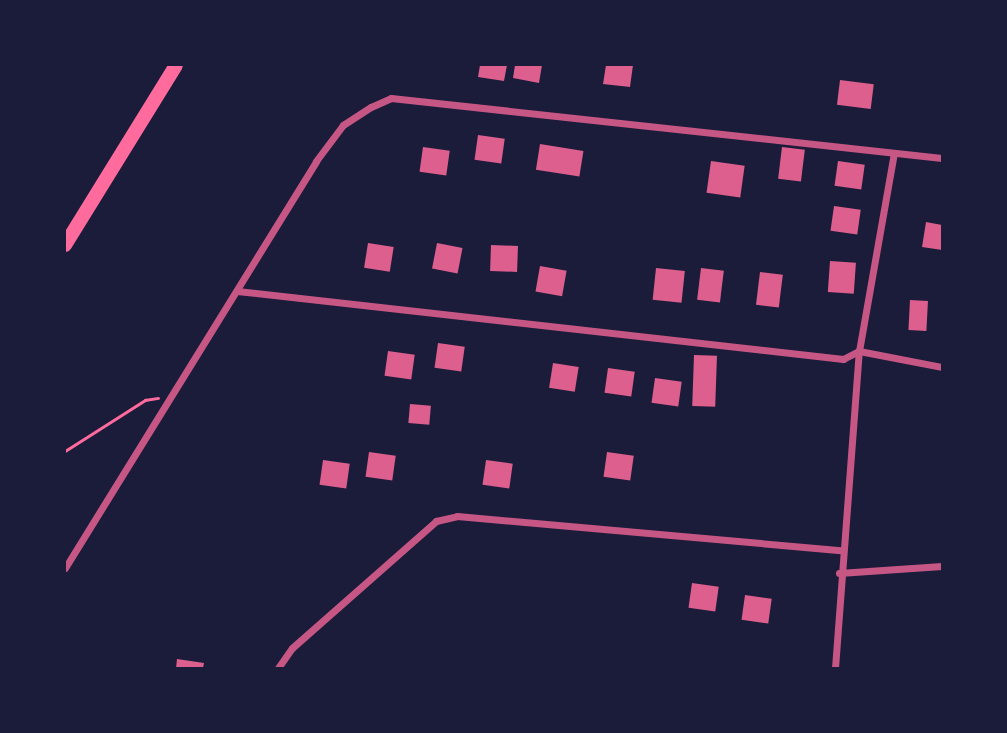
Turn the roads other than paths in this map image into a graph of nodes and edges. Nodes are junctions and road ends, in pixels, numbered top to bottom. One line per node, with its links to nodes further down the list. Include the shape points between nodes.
1 (176, 65): 4 (highway)
2 (894, 153): 3 (street); 5 (street, via 391,98 343,125 316,160); 6 (street)
3 (942, 158)
4 (65, 245)
5 (237, 290): 6 (street, via 843,359); 10 (street)
6 (859, 351): 7 (street); 8 (street)
7 (942, 367)
8 (840, 550): 11 (street); 12 (street, via 457,516 436,521 292,648)
9 (942, 566): 11 (street)
10 (65, 568)
11 (839, 573): 13 (street)
12 (278, 668)
13 (835, 668)

